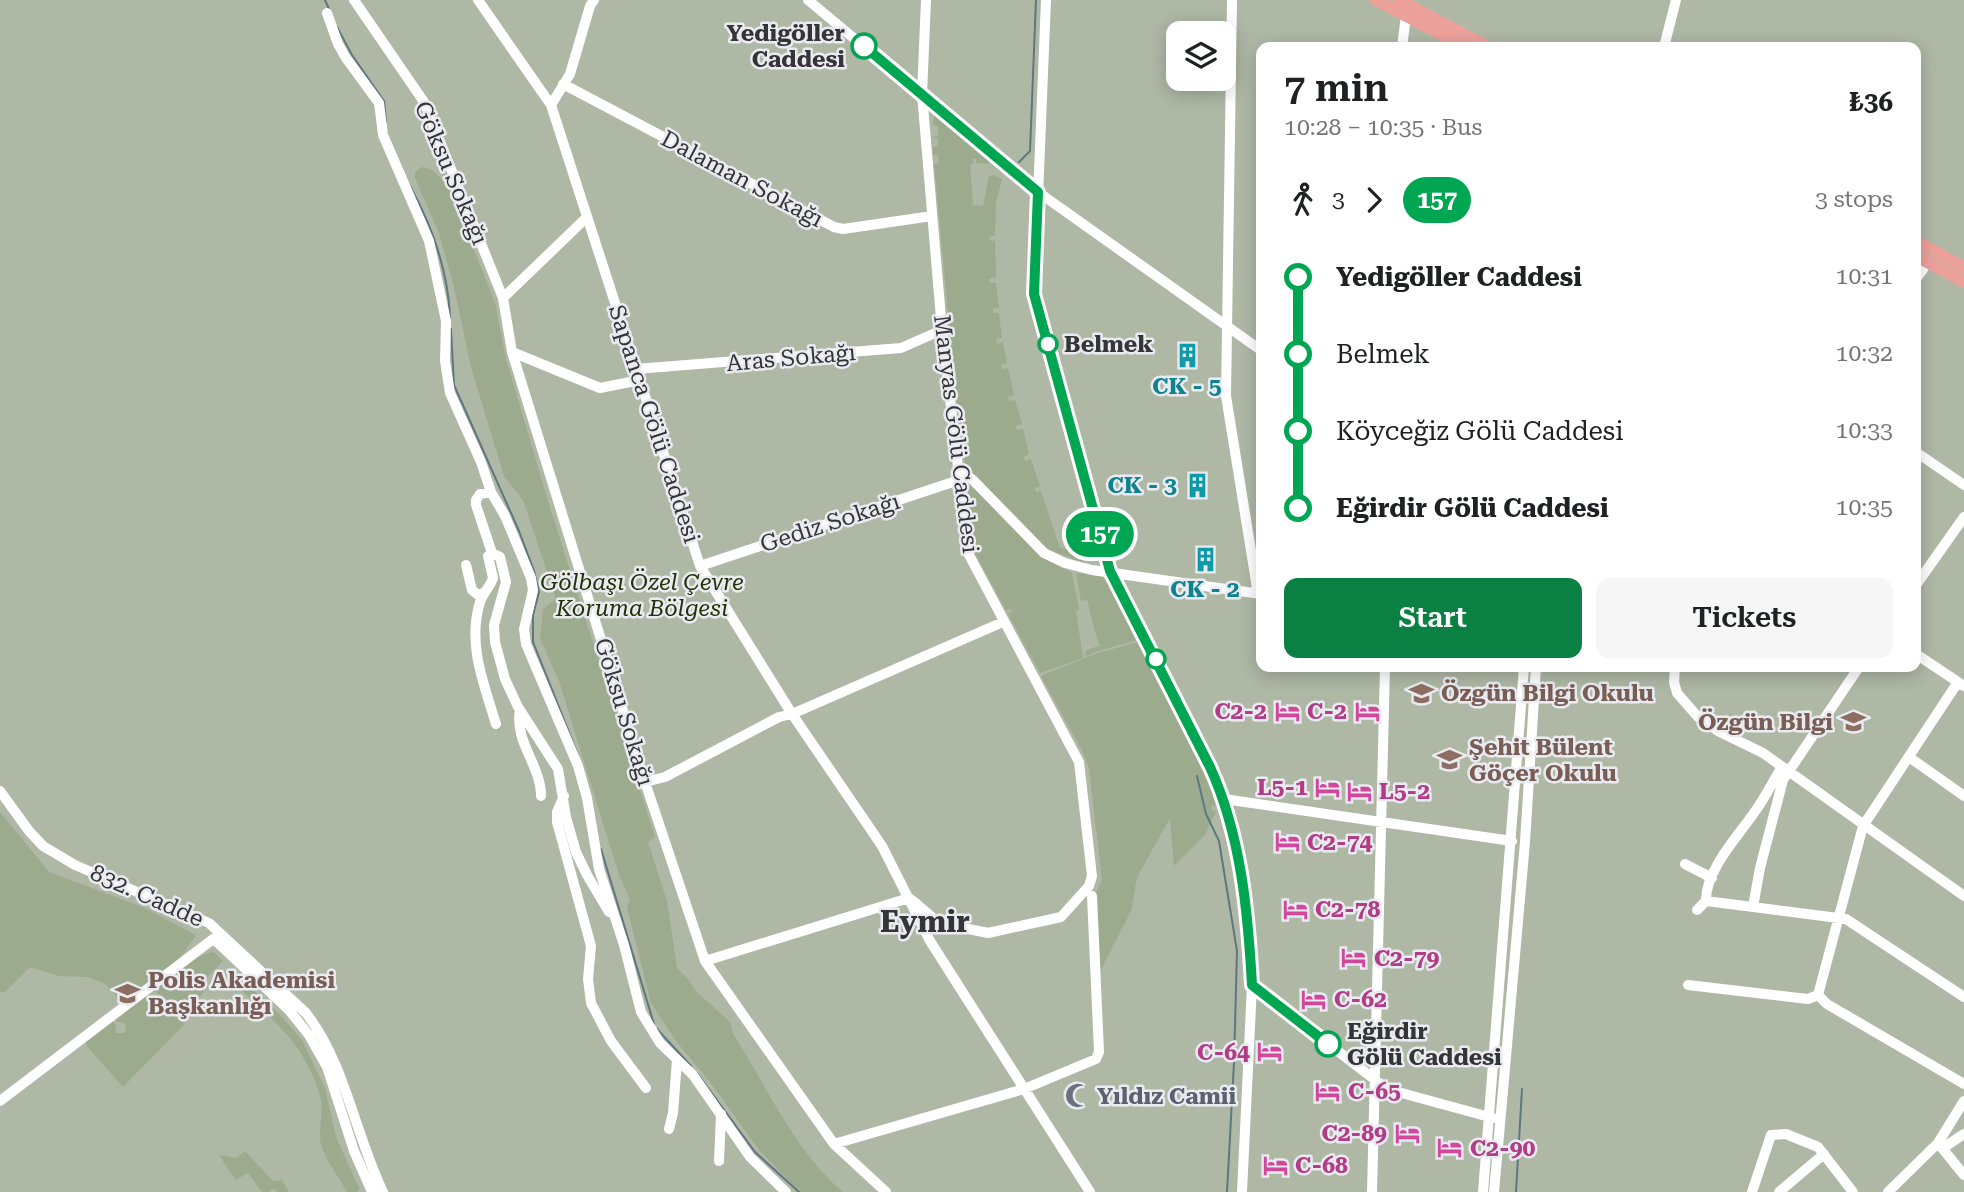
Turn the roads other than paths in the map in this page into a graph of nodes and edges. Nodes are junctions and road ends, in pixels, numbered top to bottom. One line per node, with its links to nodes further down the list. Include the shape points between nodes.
1 (354, 0): 29 (street, Göksu Sokağı, via 424,102)
2 (478, 0): 19 (street, Sapanca Gölü Caddesi)
3 (594, 0): 17 (street)
4 (808, 0): 18 (street)
5 (926, 0): 18 (street, Manyas Gölü Caddesi)
6 (1046, 0): 20 (street)
7 (1232, 0): 30 (street)
8 (1376, 0): 12 (main road)
9 (1399, 0): 15 (main road)
10 (1676, 0): 16 (street)
11 (327, 13): 39 (street, via 346,58 379,103 383,135 424,225 446,321 447,382)
12 (1406, 16): 13 (street); 14 (main road)
13 (1403, 42)
14 (1455, 42)
15 (1479, 42)
16 (1665, 42)
17 (563, 85): 19 (street); 21 (street, Dalaman Sokağı, via 834,228)
18 (922, 94): 20 (street); 21 (street, Manyas Gölü Caddesi)
19 (551, 104): 22 (street, Sapanca Gölü Caddesi)
20 (1038, 192): 30 (street); 44 (street, via 1034,294)
21 (932, 216): 31 (street, Manyas Gölü Caddesi)
22 (587, 217): 29 (street); 34 (street, Sapanca Gölü Caddesi)
23 (1921, 244): 26 (main road)
24 (1921, 258): 25 (main road)
25 (1928, 262): 27 (street); 28 (main road)
26 (1964, 268)
27 (1921, 272)
28 (1964, 282)
29 (503, 298): 33 (street, Göksu Sokağı)
30 (1226, 327): 32 (street); 45 (street, via 1226,400)
31 (942, 330): 34 (street, Aras Sokağı, via 901,348); 37 (street, Manyas Gölü Caddesi)
32 (1256, 347)
33 (512, 352): 35 (street, via 600,387); 62 (street, Göksu Sokağı)
34 (636, 369): 35 (street, Sapanca Gölü Caddesi)
35 (640, 380): 43 (street, Sapanca Gölü Caddesi)
36 (1921, 455): 38 (street)
37 (961, 476): 43 (street, Gediz Sokağı); 44 (street, via 983,489 1044,552 1073,566); 49 (street, Manyas Gölü Caddesi, via 969,556)
38 (1964, 485)
39 (491, 492): 41 (street, via 481,494 476,505); 81 (street, via 530,578 533,590 524,629 526,644 578,766 599,869)
40 (1964, 517): 46 (street)
41 (492, 553): 47 (street, via 488,556 493,578); 57 (street, via 500,557 506,582 494,625 495,642)
42 (466, 565): 47 (street, via 472,590 478,595)
43 (700, 566): 58 (street, Sapanca Gölü Caddesi)
44 (1110, 571): 48 (street); 67 (street)
45 (1256, 571)
46 (1921, 578)
47 (485, 592): 59 (street, via 478,611 476,648 480,678)
48 (1256, 593)
49 (1003, 622): 58 (street); 80 (street, Manyas Gölü Caddesi, via 1079,762 1092,880 1056,920 988,933)
50 (1921, 657): 56 (street)
51 (1385, 672): 68 (street)
52 (1524, 672): 70 (street)
53 (1536, 672): 98 (street)
54 (1675, 672): 61 (street, via 1677,693 1690,709 1717,731)
55 (1855, 672): 61 (street)
56 (1961, 684): 60 (street)
57 (520, 710): 64 (street, via 558,769); 65 (street, via 523,741 537,769)
58 (792, 714): 62 (street); 75 (street, Sapanca Gölü Caddesi, via 882,846)
59 (496, 724)
60 (1909, 758): 66 (street); 69 (street)
61 (1785, 769): 69 (street); 72 (street); 77 (street)
62 (645, 782): 83 (street, Göksu Sokağı)
63 (0, 791): 84 (street, 832. Cadde, via 43,846 75,865 199,918 217,929)
64 (564, 795): 81 (street, via 576,852); 92 (street, via 557,822 591,946 591,1003 611,1041)
65 (541, 796)
66 (1964, 796)
67 (1224, 799): 68 (street); 85 (street, via 1247,915)
68 (1380, 822): 70 (street); 90 (street)
69 (1863, 826): 74 (street); 79 (street)
70 (1511, 841): 97 (street)
71 (1685, 864): 72 (street)
72 (1712, 878): 76 (street)
73 (1093, 896): 93 (street, via 1098,1056)
74 (1964, 896)
75 (909, 898): 80 (street, Manyas Gölü Caddesi); 82 (street, Sapanca Gölü Caddesi); 83 (street)
76 (1706, 901): 77 (street); 78 (street)
77 (1753, 907): 79 (street)
78 (1698, 910)
79 (1838, 918): 87 (street); 88 (street)
80 (939, 923): 82 (street, via 930,932)
81 (618, 927): 89 (street, via 641,1012)
82 (930, 941): 93 (street, Sapanca Gölü Caddesi)
83 (705, 961): 101 (street, Göksu Sokağı)
84 (250, 966): 94 (street, 832. Cadde, via 216,938); 107 (street, 832. Cadde, via 319,1051); 108 (street, 832. Cadde, via 317,1027)
85 (1252, 985): 90 (street); 112 (street)
86 (1688, 985): 87 (street, via 1808,999)
87 (1818, 995): 91 (street)
88 (1964, 997)
89 (677, 1060): 96 (street); 99 (street)
90 (1375, 1080): 97 (street, via 1397,1093); 113 (street)
91 (1964, 1084)
92 (646, 1088)
93 (1024, 1088): 101 (street); 111 (street, Sapanca Gölü Caddesi)
94 (0, 1101)
95 (1964, 1101): 102 (street)
96 (721, 1114): 104 (street); 109 (street, via 759,1168)
97 (1487, 1116): 98 (street); 114 (street)
98 (1499, 1119): 115 (street)
99 (669, 1129)
100 (1964, 1134): 102 (street)
101 (834, 1144): 110 (street, Göksu Sokağı)
102 (1940, 1146): 105 (street); 106 (street)
103 (1824, 1154): 116 (street, via 1809,1142 1786,1134 1771,1135); 117 (street); 118 (street)
104 (719, 1161)
105 (1964, 1175)
106 (1892, 1191)
107 (372, 1192)
108 (383, 1192)
109 (786, 1192)
110 (886, 1192)
111 (1090, 1192)
112 (1242, 1192)
113 (1372, 1192)
114 (1483, 1192)
115 (1493, 1192)
116 (1752, 1192)
117 (1779, 1192)
118 (1853, 1192)

